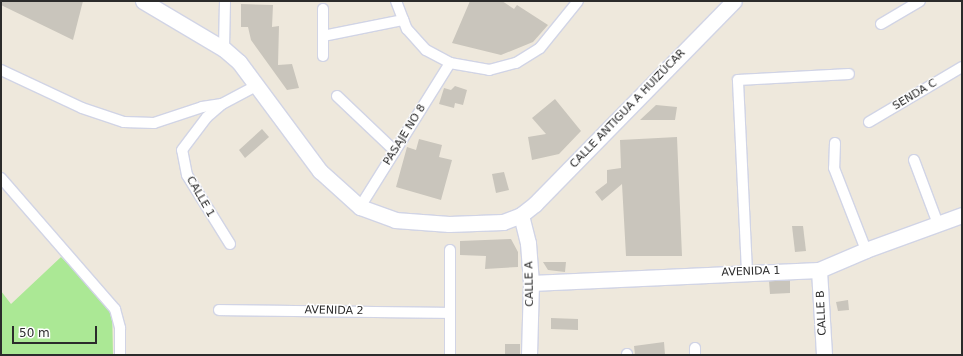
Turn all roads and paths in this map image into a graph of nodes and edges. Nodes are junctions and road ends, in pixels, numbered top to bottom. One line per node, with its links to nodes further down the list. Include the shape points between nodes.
1 (143, 1): 11 (main road)
2 (224, 1): 11 (street)
3 (396, 1): 8 (street)
4 (578, 1): 13 (street, via 540,48 516,63 490,70)
5 (734, 1): 26 (main road, CALLE ANTIGUA A HUIZÚCAR, via 535,204)
6 (920, 1): 9 (street)
7 (323, 9): 10 (street)
8 (403, 20): 10 (street); 13 (street, via 418,44)
9 (882, 24)
10 (323, 36): 12 (street)
11 (224, 49): 17 (main road, via 239,62)
12 (323, 56)
13 (450, 63): 22 (street, PASAJE NO 8)
14 (962, 67): 20 (street, SENDA C)
15 (1, 70): 19 (street, via 82,108 124,122 154,123 202,106)
16 (849, 74): 33 (street, via 738,80)
17 (257, 85): 19 (street, CALLE 1); 25 (main road, via 320,171)
18 (337, 96): 22 (street)
19 (222, 104): 29 (street, CALLE 1, via 207,117 182,150 187,175)
20 (869, 122)
21 (835, 143): 31 (street, via 834,168)
22 (395, 151): 25 (street, PASAJE NO 8)
23 (914, 160): 28 (street)
24 (1, 178): 37 (street, via 116,309 120,328)
25 (360, 207): 26 (main road, CALLE ANTIGUA A HUIZÚCAR, via 394,220 449,224 503,222)
26 (521, 215): 34 (main road, CALLE A, via 528,243)
27 (962, 215): 28 (main road, AVENIDA 1)
28 (938, 224): 31 (main road, AVENIDA 1)
29 (230, 244)
30 (450, 250): 36 (street)
31 (866, 250): 32 (main road, AVENIDA 1)
32 (819, 270): 33 (main road, AVENIDA 1); 40 (main road, CALLE B)
33 (747, 272): 34 (main road, AVENIDA 1)
34 (531, 283): 39 (main road, CALLE A)
35 (219, 310): 36 (street, AVENIDA 2)
36 (450, 313): 38 (street)
37 (120, 355)
38 (450, 355)
39 (529, 355)
40 (824, 355)

